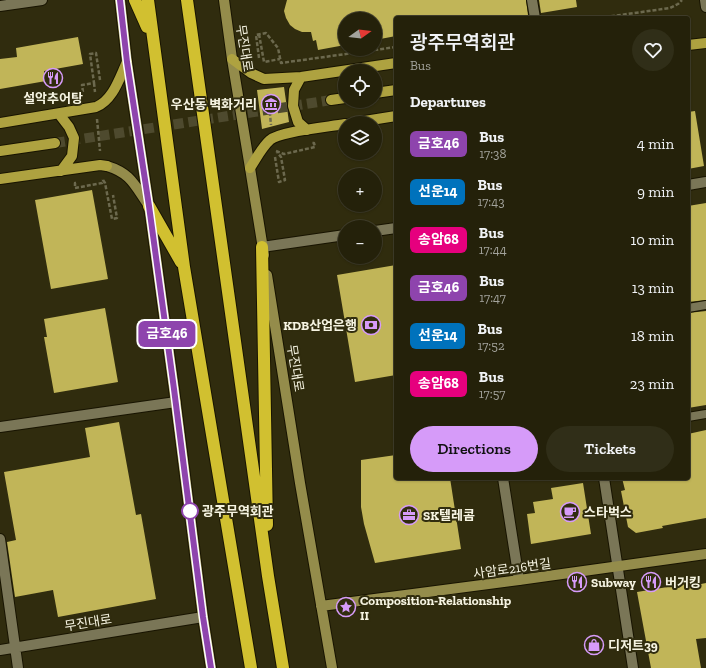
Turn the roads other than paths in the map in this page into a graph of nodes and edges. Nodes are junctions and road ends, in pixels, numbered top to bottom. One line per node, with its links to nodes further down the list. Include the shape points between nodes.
1 (42, 0): 9 (street)
2 (120, 0): 16 (street)
3 (136, 0): 12 (highway)
4 (148, 0): 12 (highway)
5 (187, 0): 54 (highway)
6 (224, 0): 15 (street, 무진대로)
7 (532, 0): 11 (street)
8 (705, 0): 10 (street)
9 (0, 6)
10 (706, 7)
11 (535, 16)
12 (153, 43): 42 (highway)
13 (706, 43): 14 (main road)
14 (690, 46)
15 (232, 59): 18 (main road, via 264,80); 32 (street, 무진대로)
16 (127, 62): 23 (main road, via 110,96 102,105); 37 (street)
17 (394, 63): 18 (main road)
18 (301, 77): 28 (main road, via 294,90 293,106 298,122)
19 (394, 90): 20 (main road)
20 (382, 92)
21 (338, 99): 22 (main road)
22 (331, 100)
23 (59, 114): 26 (main road); 33 (main road, via 74,138 72,156)
24 (394, 116): 25 (main road)
25 (382, 118)
26 (0, 123)
27 (338, 125): 28 (main road)
28 (307, 130): 32 (main road, via 284,134 270,140)
29 (55, 143): 30 (main road)
30 (0, 151)
31 (107, 166): 33 (main road); 37 (street, via 118,169 130,178)
32 (250, 168): 41 (street, 무진대로)
33 (61, 171): 34 (main road)
34 (0, 179)
35 (706, 182): 36 (street)
36 (690, 185)
37 (149, 206): 42 (highway); 45 (street)
38 (394, 228): 39 (street)
39 (382, 230)
40 (338, 236): 41 (street)
41 (262, 247): 54 (highway); 56 (street, 무진대로)
42 (184, 267): 62 (highway)
43 (706, 304): 44 (lane)
44 (690, 308)
45 (176, 402): 48 (street); 57 (street)
46 (706, 414): 47 (lane)
47 (690, 417)
48 (0, 427)
49 (503, 480): 55 (street)
50 (604, 480): 53 (street)
51 (0, 539): 58 (street)
52 (706, 554): 53 (street, 사암로216번길)
53 (617, 567): 55 (street, 사암로216번길); 65 (street)
54 (268, 576): 63 (highway)
55 (519, 580): 56 (street, 사암로216번길)
56 (321, 606): 64 (street, 무진대로)
57 (203, 617): 58 (street, 무진대로); 61 (street)
58 (15, 648): 59 (street, 무진대로); 60 (street)
59 (0, 650)
60 (18, 668)
61 (211, 668)
62 (251, 668)
63 (283, 668)
64 (332, 668)
65 (633, 668)

